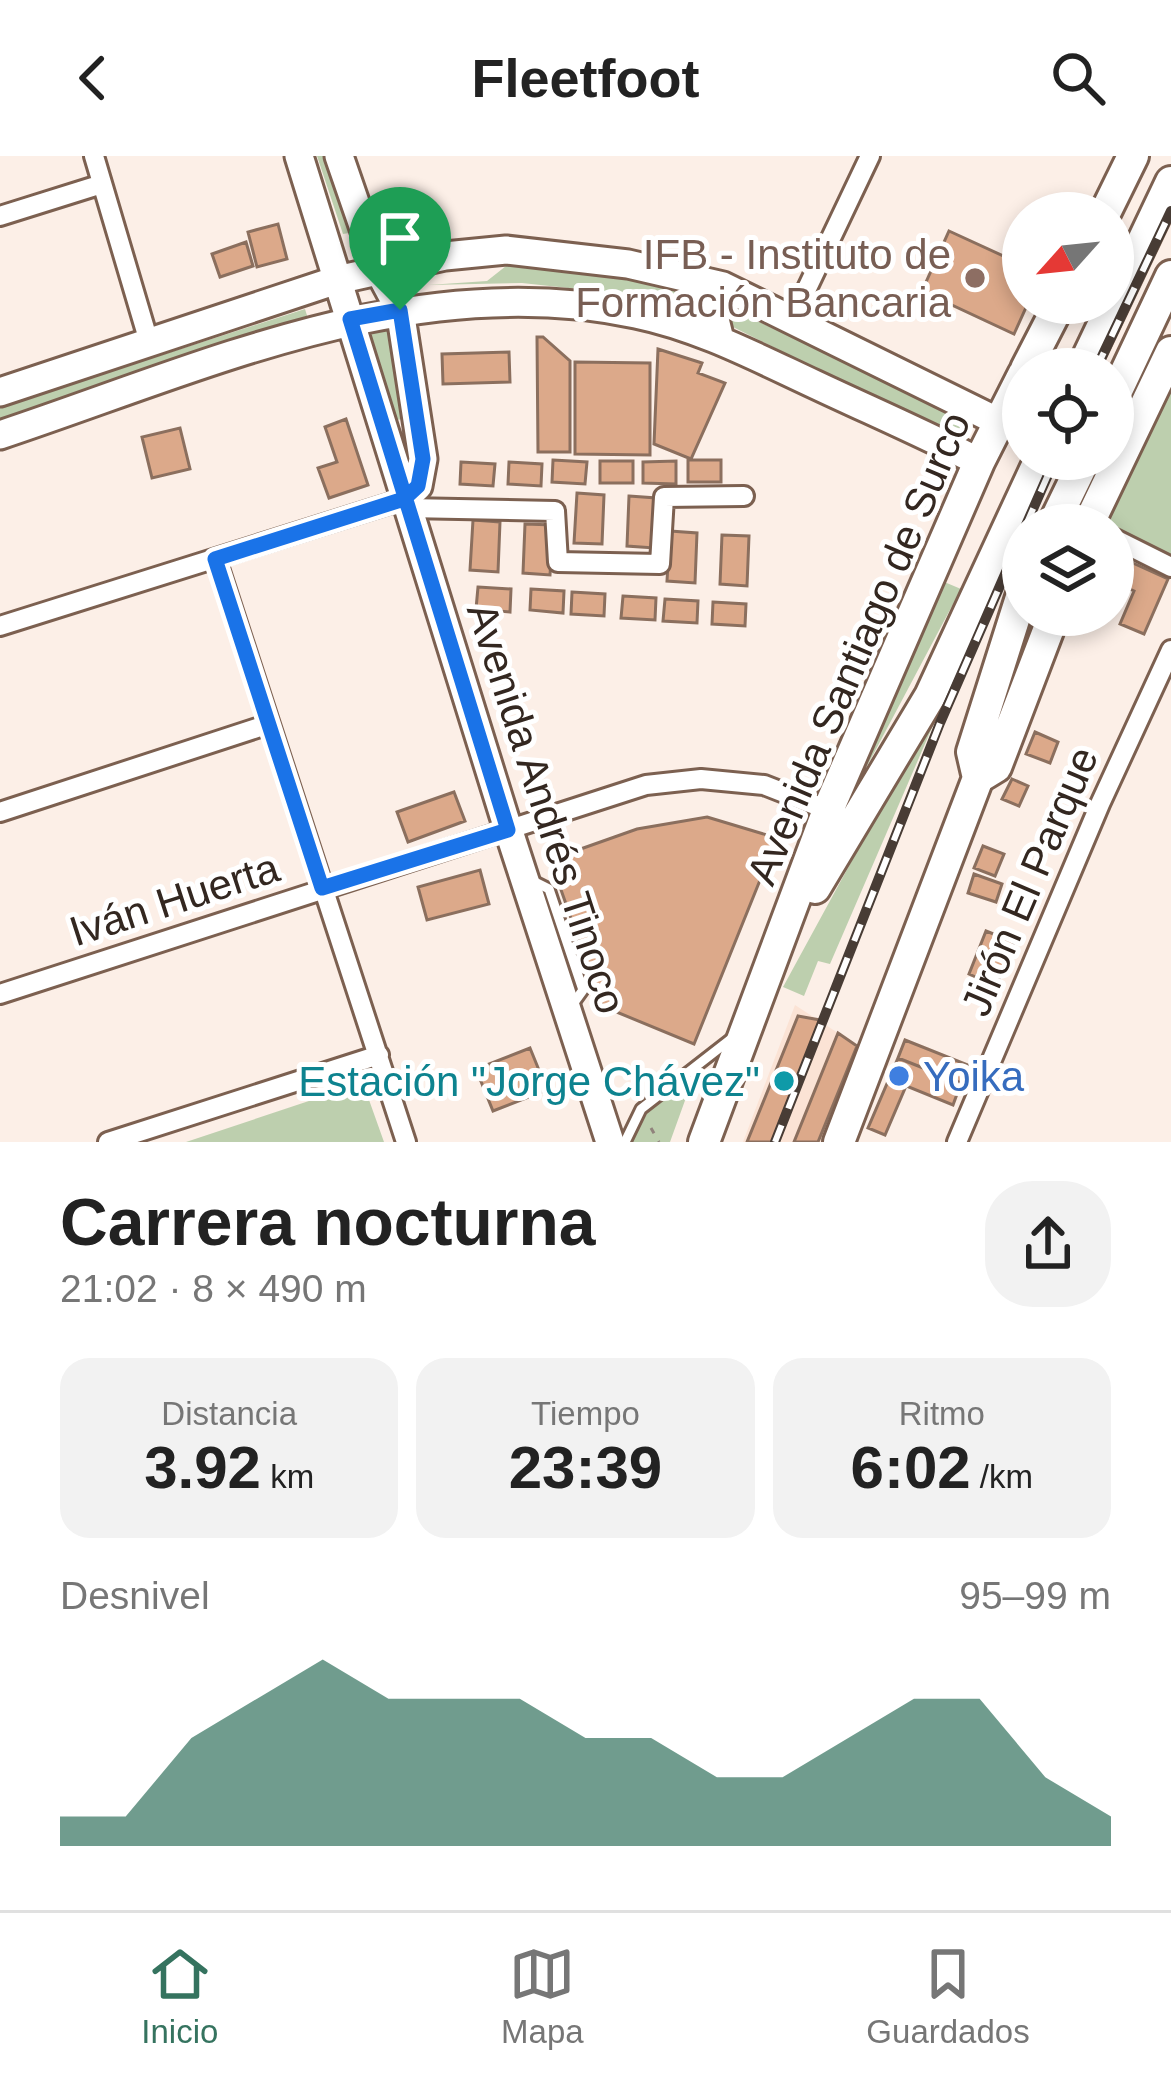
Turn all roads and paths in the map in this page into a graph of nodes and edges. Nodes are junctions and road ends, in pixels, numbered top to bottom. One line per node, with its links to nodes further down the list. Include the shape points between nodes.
1 (94, 156): 7 (street)
2 (298, 156): 14 (street, Avenida Andrés Tinoco)
3 (339, 156): 12 (street)
4 (870, 156): 18 (street)
5 (1133, 156): 8 (main road)
6 (1171, 182): 10 (main road)
7 (102, 184): 9 (street); 20 (street)
8 (1115, 192)
9 (0, 216)
10 (1147, 232): 11 (main road); 21 (main road)
11 (1134, 245)
12 (378, 269): 14 (street); 15 (street, via 506,250); 16 (street)
13 (1171, 276): 23 (main road)
14 (337, 280): 17 (street, Avenida Andrés Tinoco); 20 (street)
15 (706, 282): 18 (street); 19 (street)
16 (400, 310): 17 (street); 19 (street, via 581,305); 31 (street, via 423,459)
17 (350, 319): 27 (street); 31 (street, Avenida Andrés Tinoco)
18 (792, 320): 26 (street)
19 (720, 340): 28 (street)
20 (149, 342): 24 (street)
21 (1092, 348)
22 (1171, 352): 32 (main road)
23 (1134, 354)
24 (0, 392)
25 (1002, 416): 26 (main road, Avenida Santiago de Surco)
26 (999, 422): 28 (main road, Avenida Santiago de Surco)
27 (0, 435)
28 (979, 462): 42 (main road, Avenida Santiago de Surco)
29 (1030, 480): 46 (main road, Avenida Santiago de Surco, via 930,696)
30 (743, 496): 31 (street, via 664,497 660,564 558,562 555,511)
31 (406, 504): 34 (street); 44 (street, Avenida Andrés Tinoco)
32 (1098, 504)
33 (1134, 548): 35 (street)
34 (215, 559): 36 (street); 40 (street)
35 (1171, 567)
36 (0, 626)
37 (1009, 636): 41 (main road, via 972,752)
38 (1046, 636): 41 (main road, via 996,766)
39 (1171, 650): 56 (street, Jirón El Parque)
40 (269, 724): 43 (street); 45 (street)
41 (977, 778): 55 (main road)
42 (828, 810): 44 (street, Iván Huerta, via 764,785 701,779 646,784); 46 (main road, Avenida Santiago de Surco)
43 (0, 812)
44 (508, 830): 45 (street, Iván Huerta); 52 (street, Avenida Andrés Tinoco)
45 (322, 888): 47 (street, Iván Huerta); 49 (street)
46 (776, 956): 48 (main road, Avenida Santiago de Surco)
47 (0, 994)
48 (746, 1029): 53 (lane, via 640,1109); 54 (main road, Avenida Santiago de Surco)
49 (379, 1054): 50 (street); 51 (street)
50 (108, 1142)
51 (406, 1142)
52 (610, 1142)
53 (626, 1142)
54 (704, 1142)
55 (839, 1142)
56 (957, 1142)

